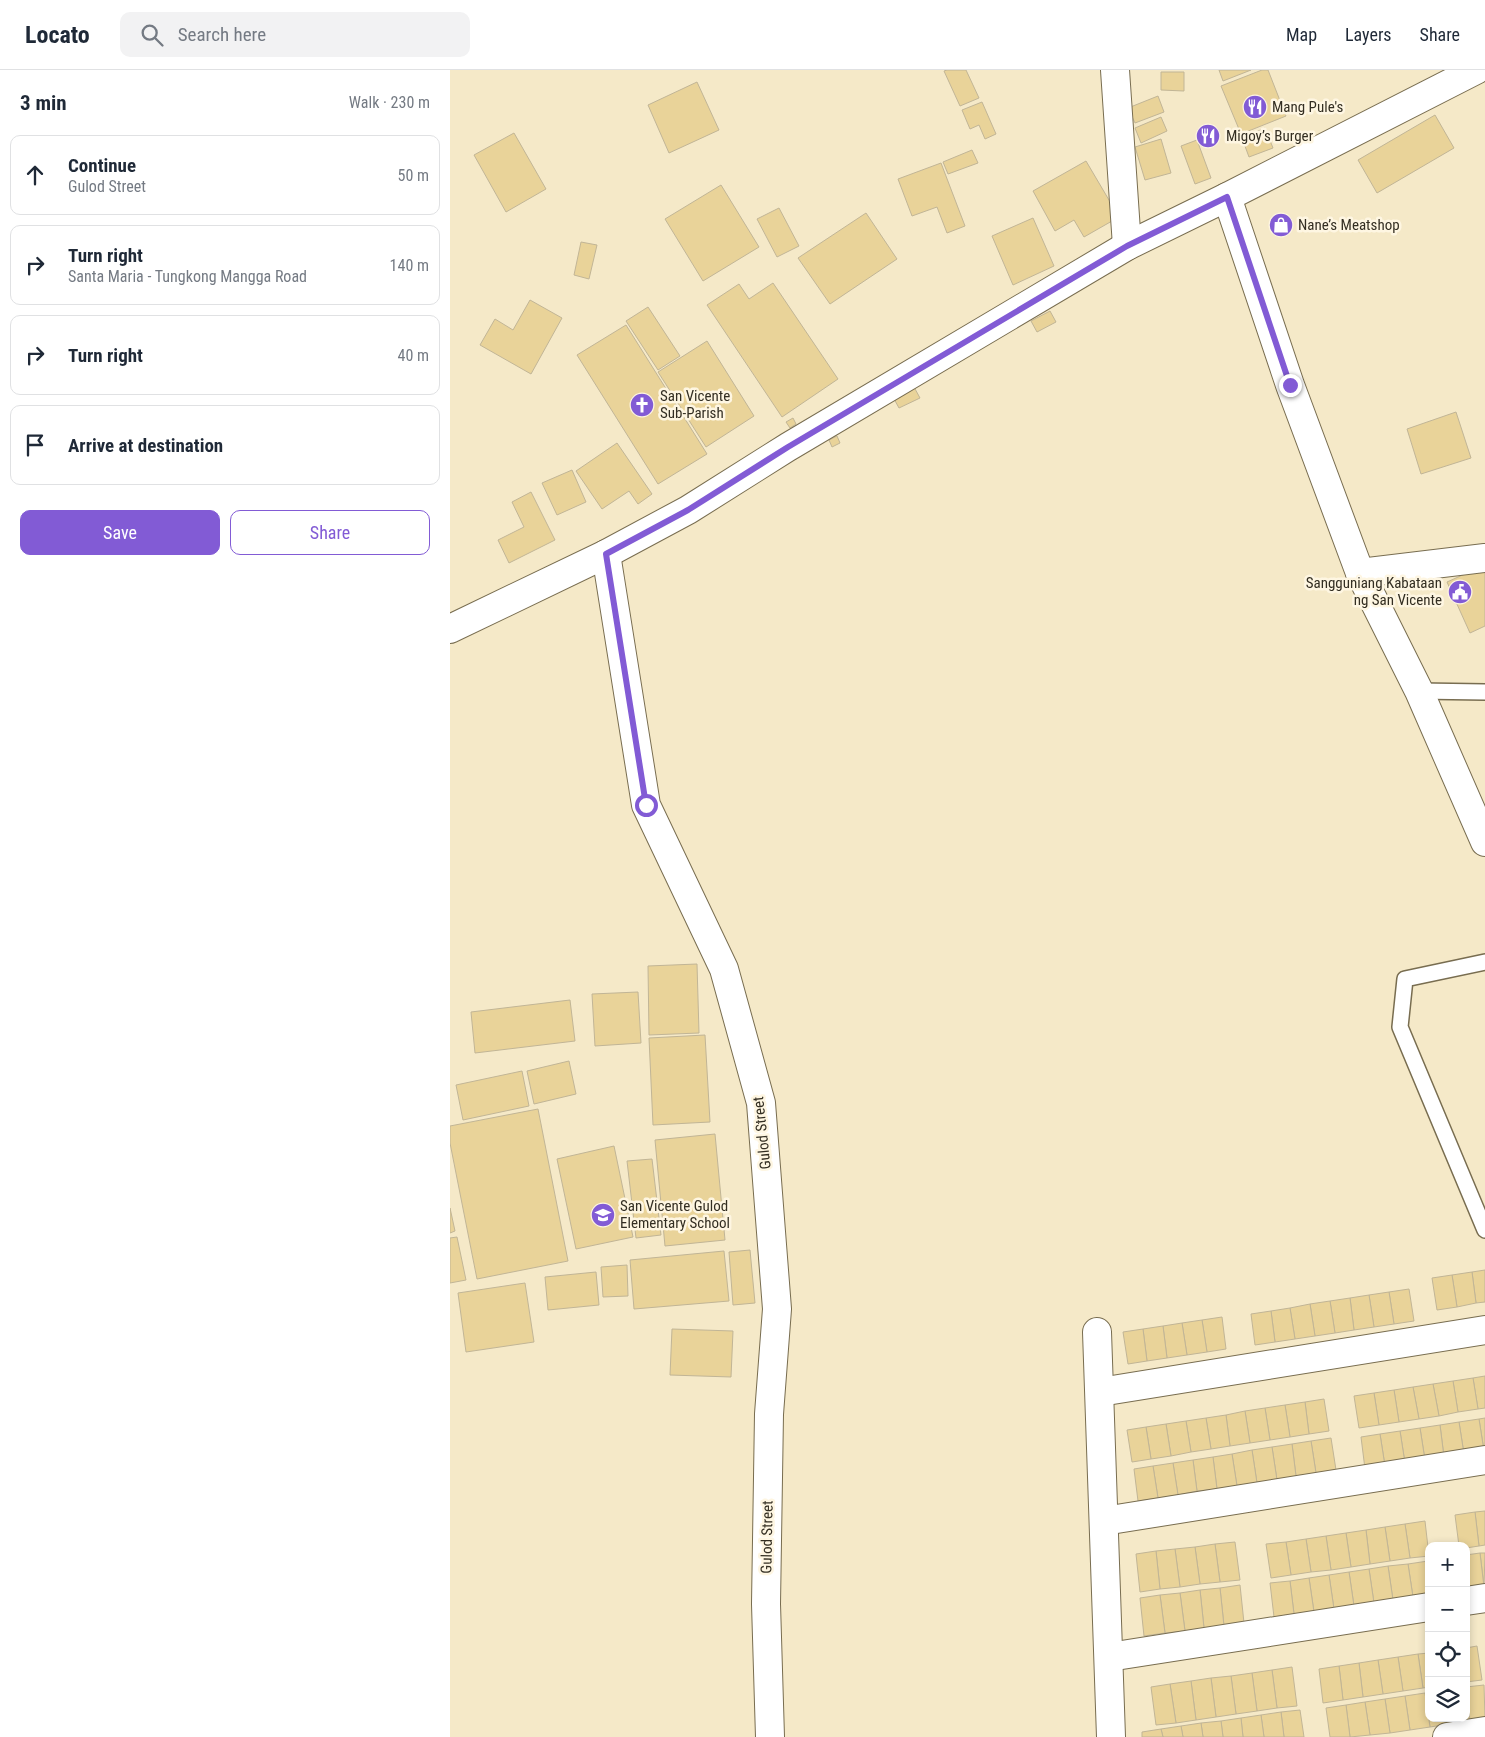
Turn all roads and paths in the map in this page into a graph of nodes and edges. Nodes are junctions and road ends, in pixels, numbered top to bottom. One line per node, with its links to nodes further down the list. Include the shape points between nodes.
1 (1116, 70): 4 (street)
2 (1476, 70): 3 (street)
3 (1227, 197): 4 (street); 7 (street, via 1290,385)
4 (1127, 246): 5 (street, via 688,510)
5 (606, 554): 8 (street); 24 (street, Gulod Street, via 646,805 724,969 761,1103 776,1309 769,1414 766,1604)
6 (1485, 558): 7 (street)
7 (1360, 573): 9 (street)
8 (450, 629)
9 (1419, 691): 10 (lane); 11 (street)
10 (1485, 692)
11 (1485, 842)
12 (1485, 962): 13 (lane, via 1405,979 1400,1026)
13 (1485, 1230)
14 (1485, 1330): 16 (street)
15 (1096, 1332): 16 (street)
16 (1100, 1392): 18 (street)
17 (1485, 1460): 18 (street)
18 (1104, 1521): 22 (street)
19 (1485, 1598): 20 (street)
20 (1470, 1600)
21 (1425, 1607): 22 (street)
22 (1109, 1657): 25 (street)
23 (1485, 1731): 26 (street)
24 (770, 1737)
25 (1111, 1737)
26 (1447, 1737)

